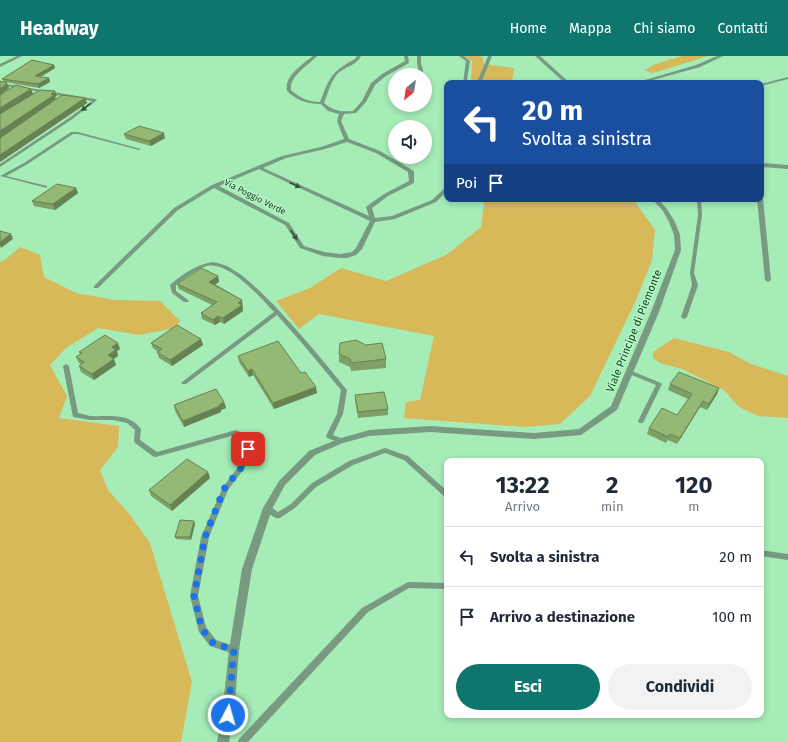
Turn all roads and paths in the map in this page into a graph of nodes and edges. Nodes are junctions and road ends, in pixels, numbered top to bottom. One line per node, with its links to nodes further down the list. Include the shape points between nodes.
1 (20, 56): 12 (street)
2 (315, 56): 27 (street, via 293,76 288,85 289,91 298,98)
3 (359, 56): 27 (street, via 357,60 333,74)
4 (406, 56): 10 (street)
5 (419, 56): 11 (street)
6 (461, 56): 15 (street, via 468,61)
7 (490, 56): 16 (street)
8 (537, 56): 17 (street)
9 (721, 56): 18 (street, via 698,66)
10 (407, 62): 11 (street); 28 (street, via 373,84 364,102 354,112)
11 (419, 63): 13 (street)
12 (0, 66)
13 (420, 68)
14 (788, 78): 20 (street)
15 (465, 80)
16 (480, 80)
17 (565, 80)
18 (648, 80)
19 (0, 84): 21 (lane)
20 (764, 84)
21 (17, 86): 22 (lane); 23 (lane)
22 (11, 90)
23 (42, 90): 24 (lane); 25 (lane)
24 (36, 94)
25 (67, 95): 26 (lane); 32 (lane, one-way to 32, via 96,100)
26 (61, 99)
27 (322, 104): 28 (street, via 330,110)
28 (342, 113): 29 (street, via 339,121)
29 (347, 140): 34 (street, Via Poggio Verde, via 284,157); 42 (street, Via Poggio Verde, via 378,152 411,171 412,182 369,207)
30 (139, 150): 35 (lane, via 78,133 72,134)
31 (764, 165): 33 (street)
32 (0, 166)
33 (788, 167)
34 (260, 168): 36 (street, Via Poggio Verde); 42 (street, one-way to 42)
35 (1, 176): 37 (lane)
36 (214, 186): 42 (street, Via Poggio Verde, one-way to 42, via 287,224 302,247 327,255 347,256 358,250); 44 (street, Via Poggio Verde, via 176,209)
37 (46, 187)
38 (444, 191): 42 (street, via 428,204 393,218)
39 (658, 202): 49 (street, Viale Principe di Piemonte, via 675,227 678,250)
40 (699, 202): 47 (lane, via 700,215 692,273 695,285)
41 (760, 202): 43 (street)
42 (373, 220)
43 (768, 280)
44 (96, 287)
45 (186, 301): 46 (lane, via 174,292 173,285 201,265 219,264 236,272)
46 (277, 313): 50 (lane); 52 (lane, via 344,390 340,414 329,436)
47 (684, 317)
48 (66, 366): 58 (lane, via 75,415 129,421 138,429 137,441 156,454 236,432 248,439 249,458 224,489 205,537 194,596 202,629 213,643)
49 (629, 372): 51 (lane, via 659,384); 52 (street, Viale Principe di Piemonte, via 614,408 581,432 534,436 430,429 369,433)
50 (184, 383)
51 (641, 421)
52 (341, 441): 54 (street, Viale Principe di Piemonte, via 312,453 282,483)
53 (444, 492): 54 (lane, via 406,458 385,450 351,463 314,485 293,506 278,516)
54 (268, 508): 58 (street, Viale Principe di Piemonte, via 247,569)
55 (764, 553): 56 (lane)
56 (788, 557)
57 (444, 586): 60 (lane, via 408,586 365,610)
58 (234, 650): 59 (street, Viale Principe di Piemonte, via 228,715)
59 (222, 742)
60 (242, 742)

